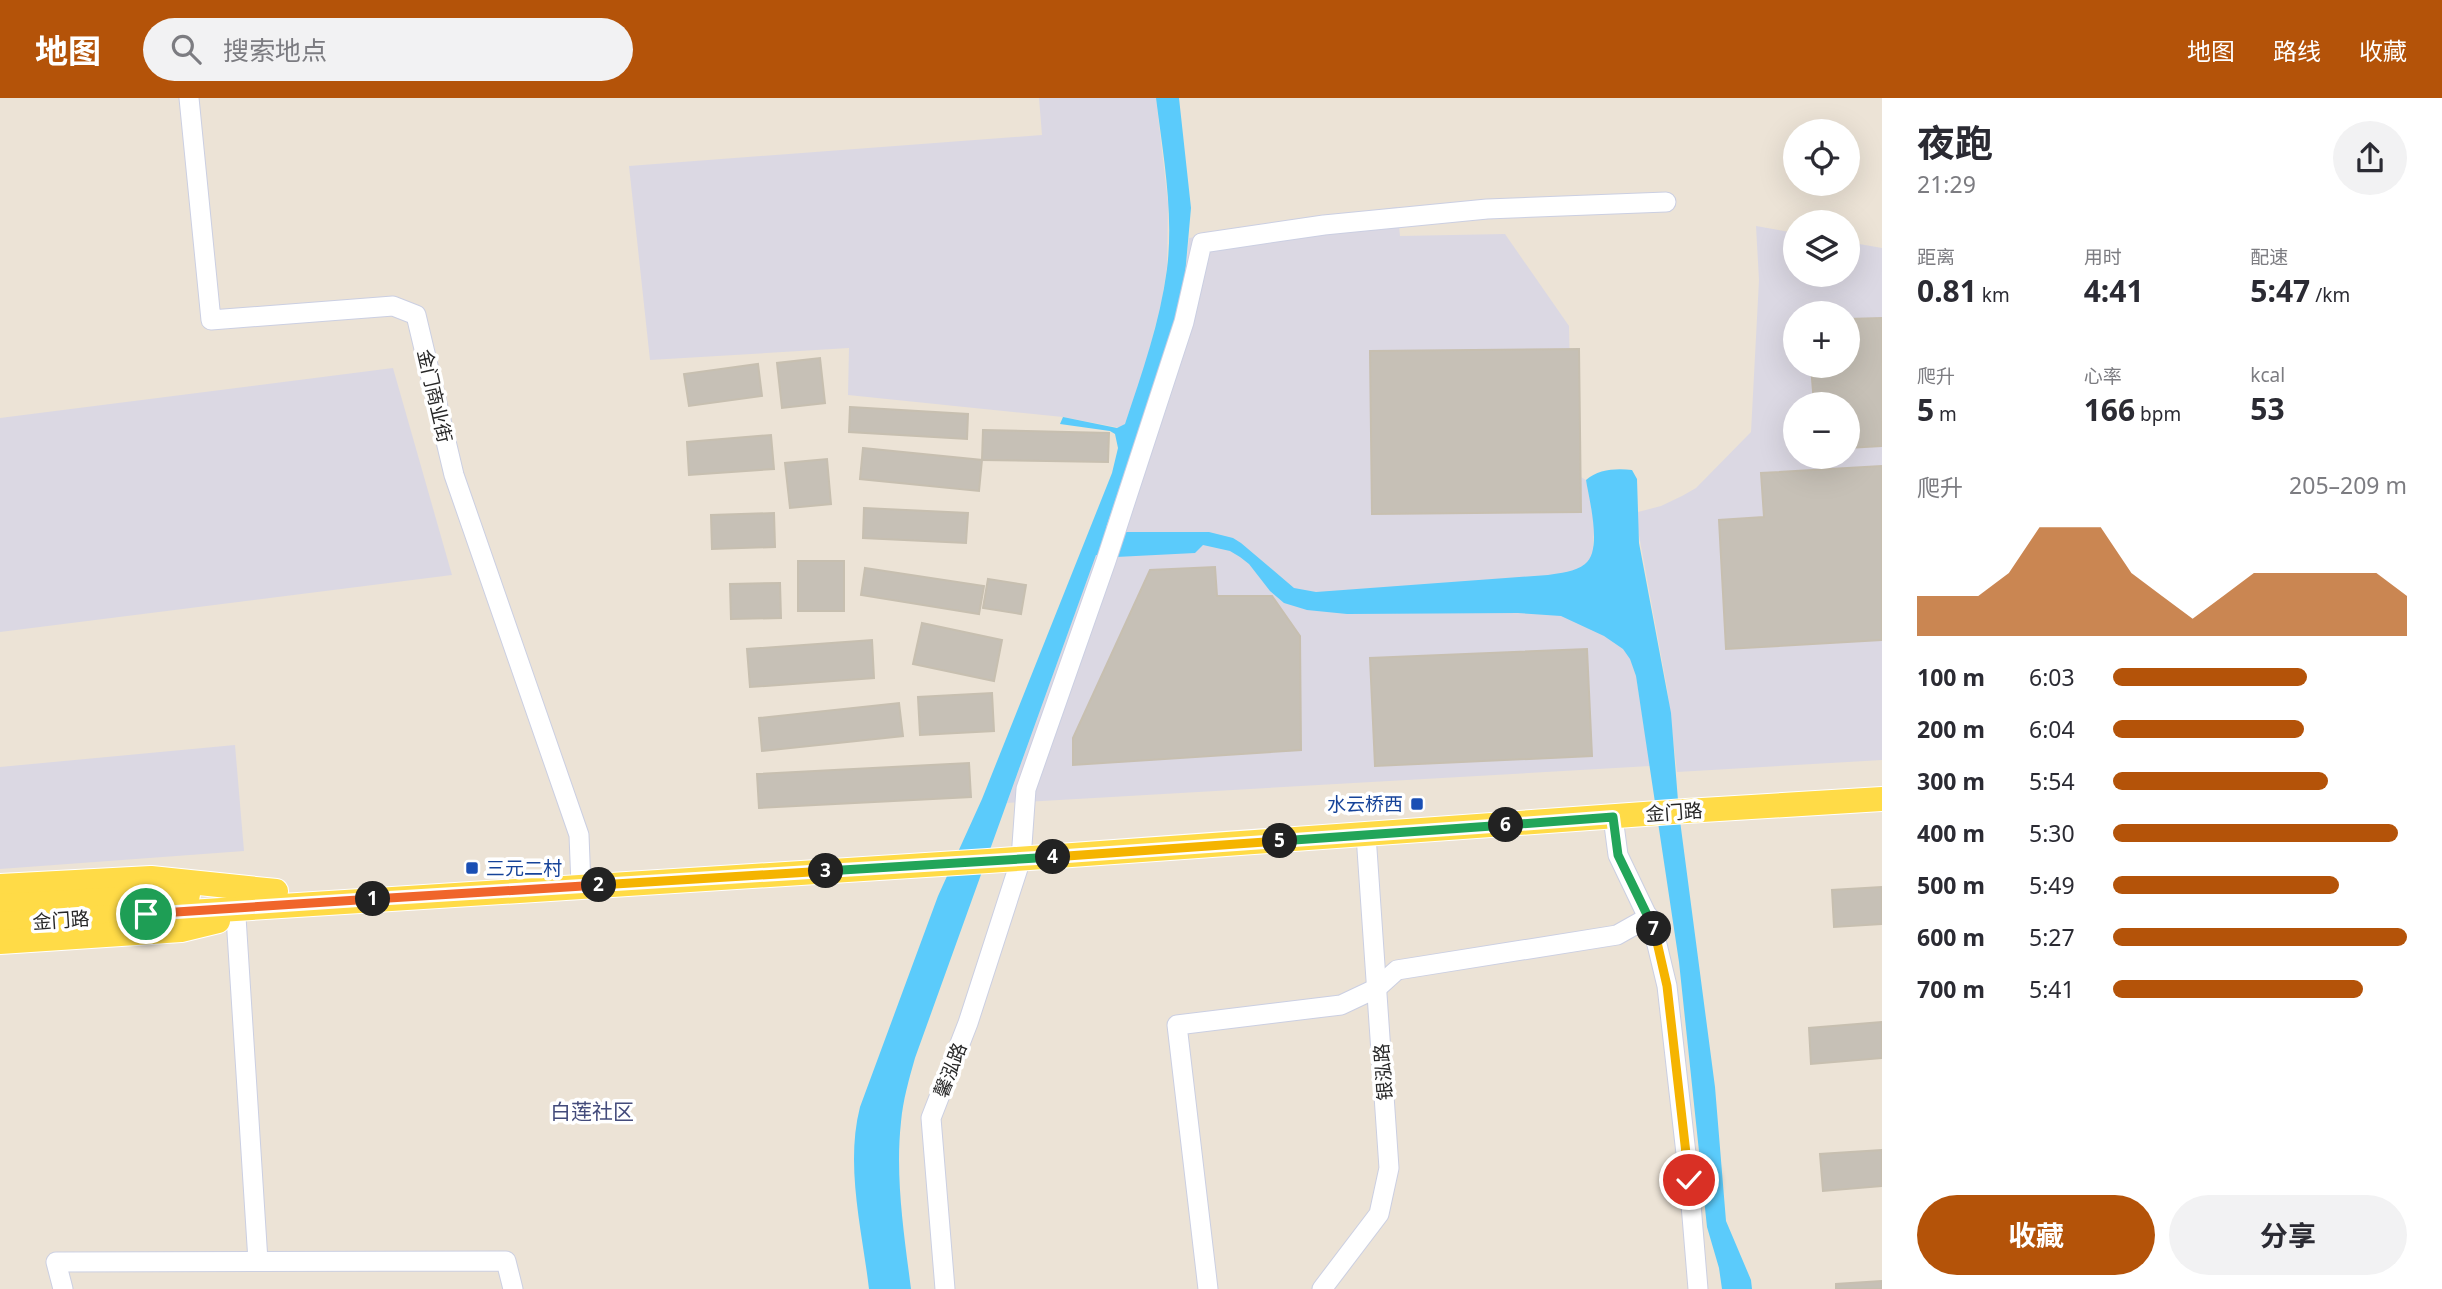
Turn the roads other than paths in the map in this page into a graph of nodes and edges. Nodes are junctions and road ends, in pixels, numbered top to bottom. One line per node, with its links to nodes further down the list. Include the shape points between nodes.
1 (189, 98): 10 (street, 金门商业街, via 211,320 393,306 416,315 454,475 579,835)
2 (1666, 202): 9 (street, 馨泓路, via 1487,209 1202,243 1184,322 1026,789)
3 (1882, 785): 5 (main road, 金门路)
4 (1882, 799): 5 (main road, 金门路)
5 (1685, 804): 6 (main road, 金门路)
6 (1646, 807): 7 (main road, 金门路); 9 (main road, 金门路)
7 (1613, 817): 8 (main road, 金门路); 16 (street, via 1618,855)
8 (1366, 835): 9 (main road, 金门路); 19 (street, 银泓路)
9 (1022, 851): 10 (main road, 金门路); 23 (street, 馨泓路, via 968,1023 931,1118)
10 (581, 879): 12 (main road, 金门路)
11 (0, 886): 12 (main road, via 151,878)
12 (277, 898): 14 (main road, 金门路); 15 (main road)
13 (0, 906): 14 (main road, 金门路)
14 (146, 906): 17 (main road, 金门路)
15 (236, 916): 18 (main road, via 181,930); 20 (street)
16 (1649, 917): 19 (street, via 1617,935 1397,970); 26 (street, via 1671,1013)
17 (0, 924)
18 (0, 942)
19 (1377, 988): 24 (street, via 1340,1005 1177,1025); 25 (street, 银泓路, via 1389,1168 1379,1214)
20 (258, 1261): 21 (street, via 56,1262); 22 (street, via 506,1261)
21 (63, 1289)
22 (513, 1289)
23 (945, 1289)
24 (1208, 1289)
25 (1322, 1289)
26 (1698, 1289)

